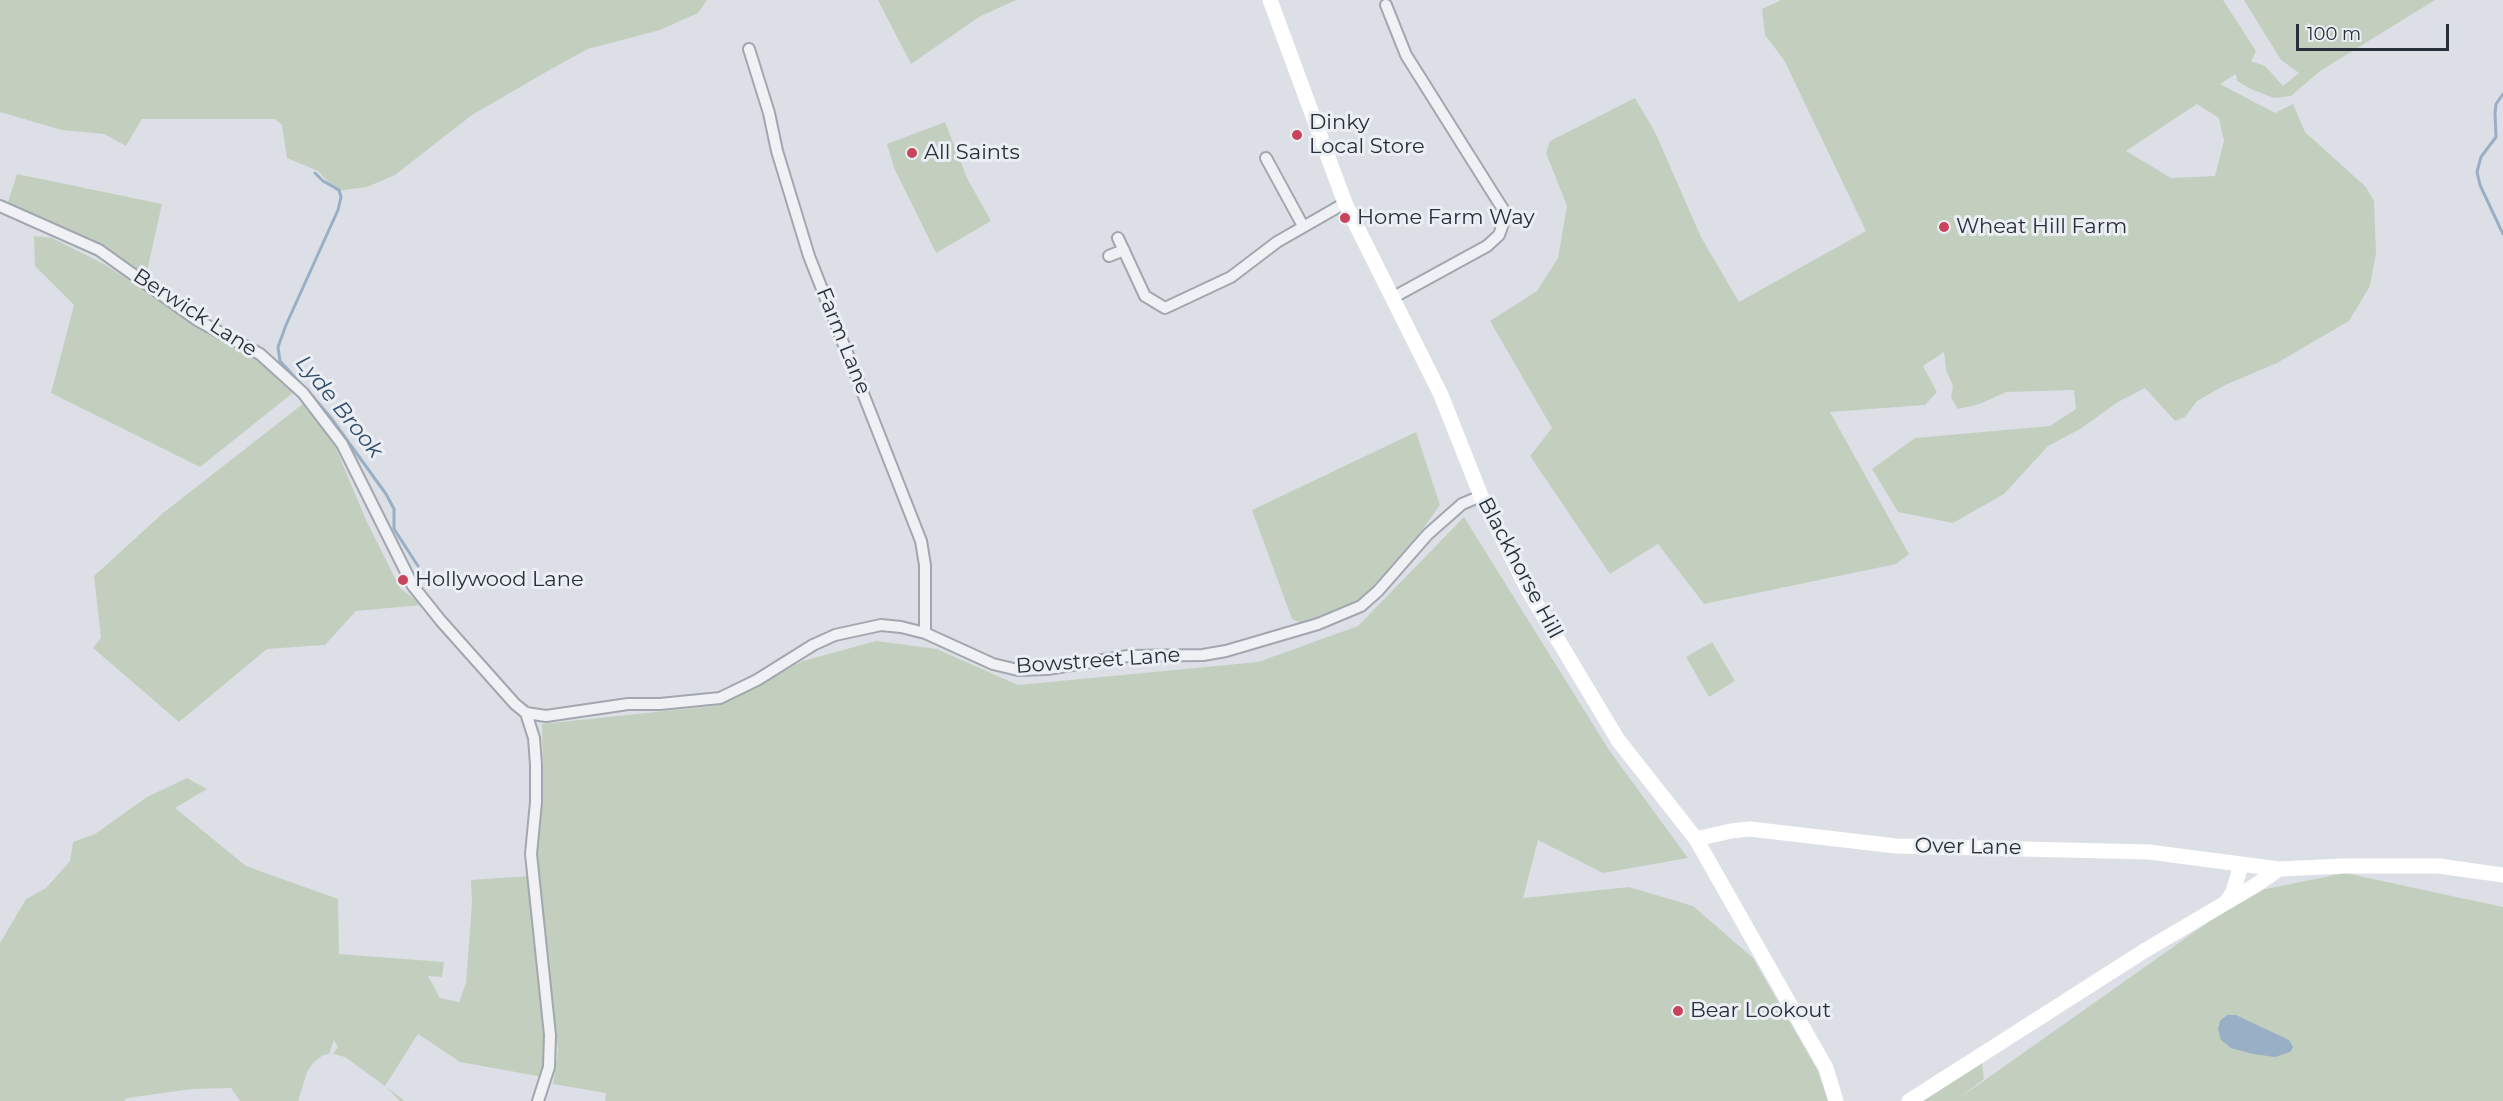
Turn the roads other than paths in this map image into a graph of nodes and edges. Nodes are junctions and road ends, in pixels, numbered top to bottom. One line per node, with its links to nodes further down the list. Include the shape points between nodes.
1 (1270, 0): 5 (street, Blackhorse Hill)
2 (1386, 5): 11 (street, via 1406,55 1503,209 1504,220 1499,235 1487,246)
3 (749, 49): 13 (street, Farm Lane, via 809,256 921,541)
4 (1266, 158): 7 (street)
5 (1345, 203): 7 (street); 11 (street, Blackhorse Hill)
6 (0, 206): 14 (street, Berwick Lane, via 99,250 196,320 260,354 303,393 342,444 413,586)
7 (1303, 226): 9 (street, via 1231,277 1165,308 1145,296)
8 (1118, 238): 9 (street)
9 (1124, 250): 10 (street)
10 (1109, 256)
11 (1392, 298): 12 (street, Blackhorse Hill, via 1441,395)
12 (1481, 496): 13 (street, Bowstreet Lane, via 1462,504 1428,534 1361,606 1318,624 1226,651 1128,656 1018,670 993,664); 17 (street, Blackhorse Hill, via 1528,590 1618,740)
13 (925, 633): 15 (street, Bowstreet Lane, via 881,625 835,635 720,698 628,704)
14 (526, 712): 15 (street); 16 (street)
15 (546, 716): 16 (street)
16 (534, 738): 22 (street, via 536,802 531,854 550,1035 549,1067)
17 (1696, 839): 18 (street, Over Lane, via 1750,829 1896,846 2149,852); 23 (street, Blackhorse Hill, via 1826,1068)
18 (2241, 865): 19 (street, Over Lane); 21 (street)
19 (2279, 869): 20 (street, Over Lane, via 2439,866); 21 (street, Over Lane)
20 (2503, 874)
21 (2227, 901): 24 (street, Over Lane)
22 (538, 1101)
23 (1836, 1101)
24 (1909, 1101)

